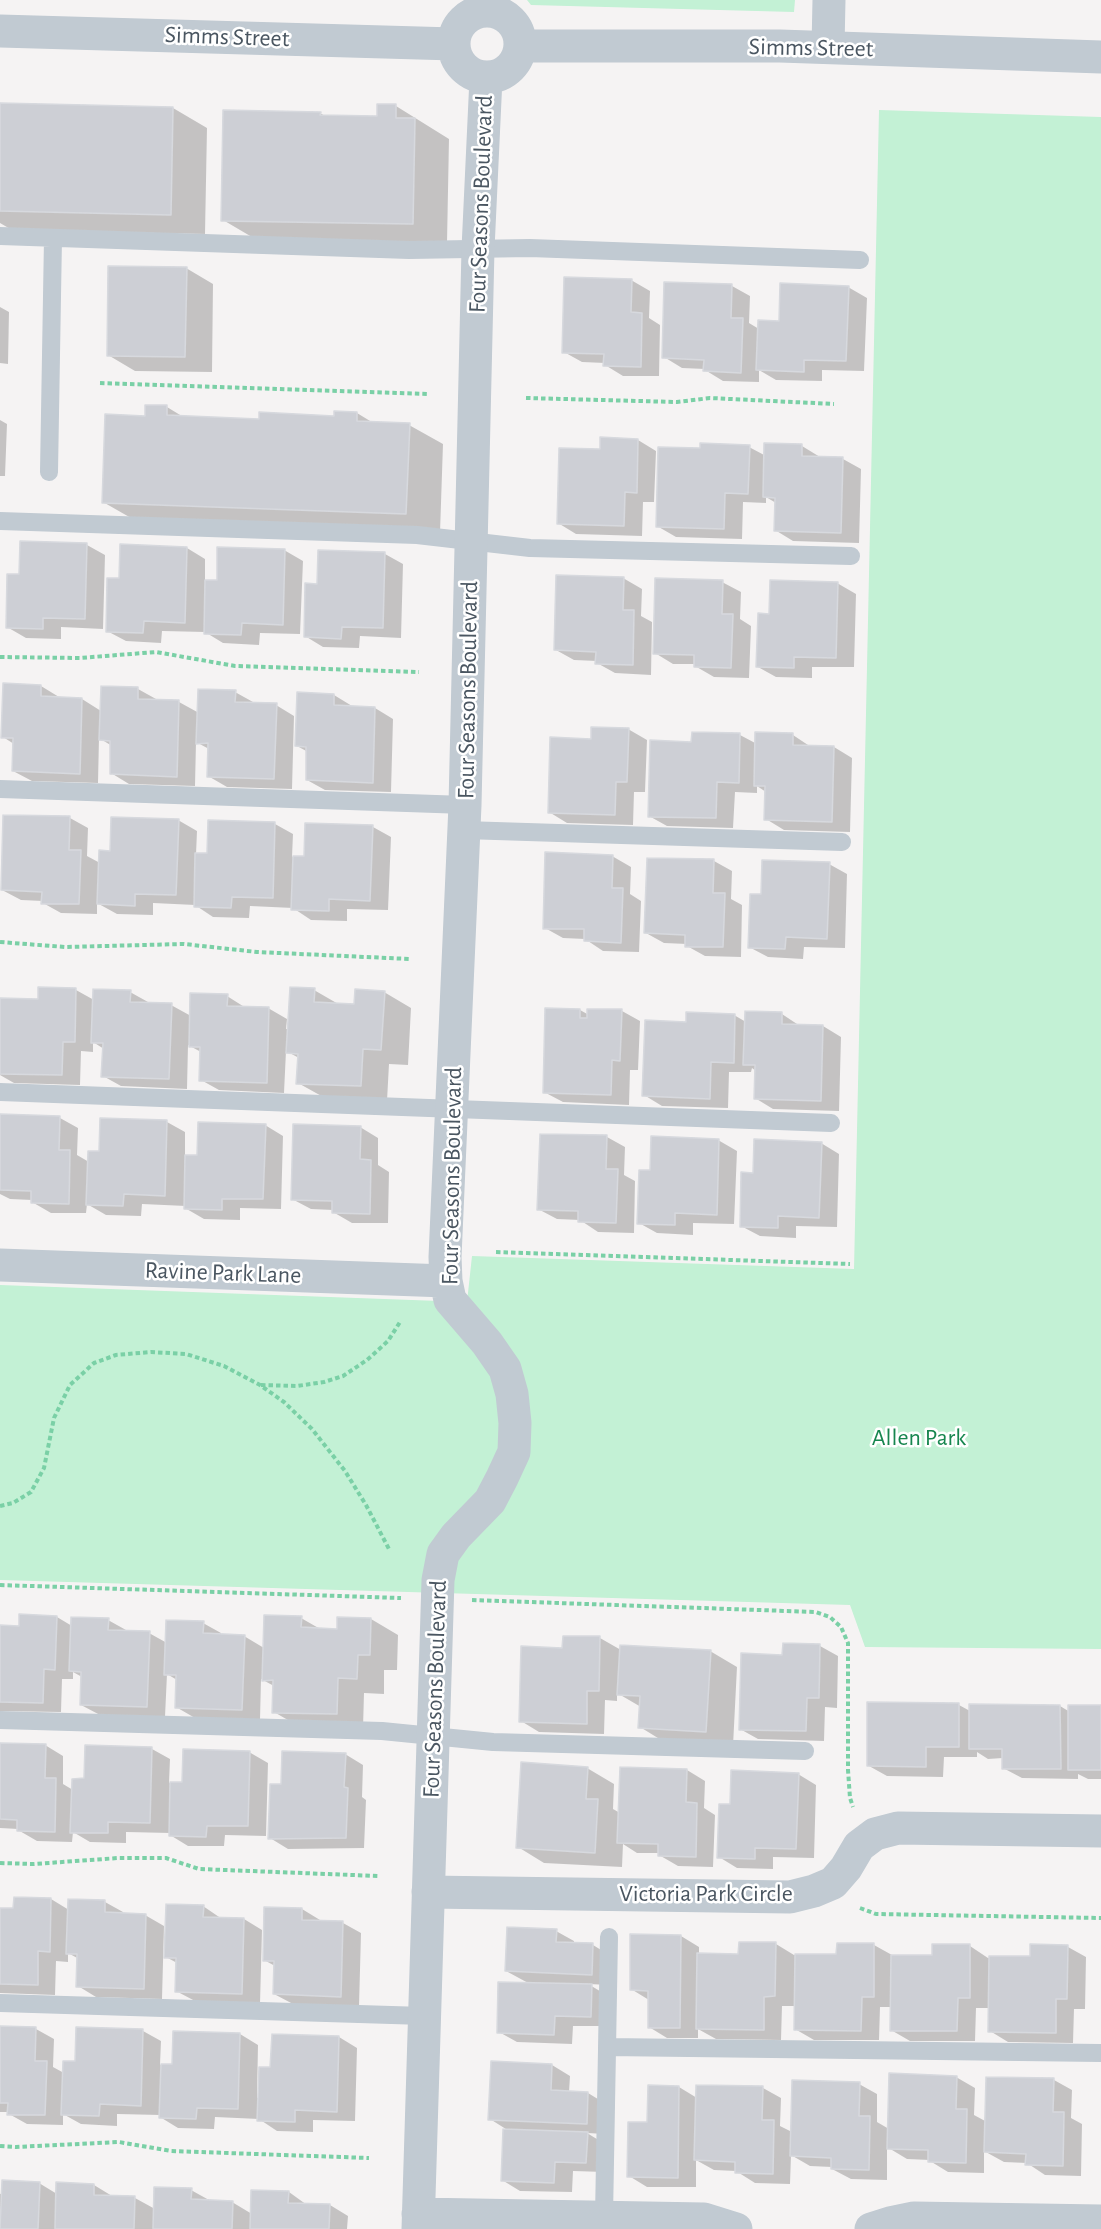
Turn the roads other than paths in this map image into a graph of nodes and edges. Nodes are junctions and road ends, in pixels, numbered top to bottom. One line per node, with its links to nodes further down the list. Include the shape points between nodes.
1 (829, 0): 5 (street)
2 (0, 31): 3 (street, Simms Street)
3 (454, 44): 4 (street, via 456,31 464,20 485,10 507,17 520,35); 7 (street, via 463,68)
4 (521, 46): 5 (street, Simms Street); 7 (street, via 518,60 509,70)
5 (828, 47): 6 (street, Simms Street)
6 (1101, 57)
7 (486, 78): 10 (street, Four Seasons Boulevard)
8 (0, 236): 9 (lane)
9 (53, 238): 10 (lane); 12 (lane)
10 (478, 249): 11 (lane); 14 (street, Four Seasons Boulevard)
11 (860, 260)
12 (50, 472)
13 (0, 521): 14 (lane, via 417,535)
14 (471, 542): 15 (lane, via 530,548); 17 (street, Four Seasons Boulevard)
15 (851, 556)
16 (0, 789): 17 (lane)
17 (465, 818): 18 (lane); 20 (street, Four Seasons Boulevard)
18 (842, 842)
19 (0, 1092): 20 (lane)
20 (452, 1108): 21 (lane); 23 (street, Four Seasons Boulevard)
21 (831, 1123)
22 (0, 1265): 23 (street, Ravine Park Lane)
23 (446, 1281): 25 (street, Four Seasons Boulevard, via 450,1300 505,1369 515,1423 514,1452 490,1501 442,1554)
24 (0, 1720): 25 (lane)
25 (433, 1735): 26 (lane, via 493,1742); 28 (street, Four Seasons Boulevard)
26 (806, 1751)
27 (1101, 1831): 28 (street, Victoria Park Circle, via 898,1828 875,1834 858,1846 833,1883 790,1897)
28 (428, 1892): 31 (street, Four Seasons Boulevard)
29 (609, 1936): 32 (lane)
30 (0, 2003): 31 (lane)
31 (424, 2016): 35 (street, Four Seasons Boulevard)
32 (607, 2047): 33 (lane); 34 (lane)
33 (1101, 2053)
34 (604, 2217): 35 (street); 37 (street, via 704,2218)
35 (418, 2221)
36 (1101, 2221): 38 (street, via 914,2218)
37 (736, 2229)
38 (872, 2229)

